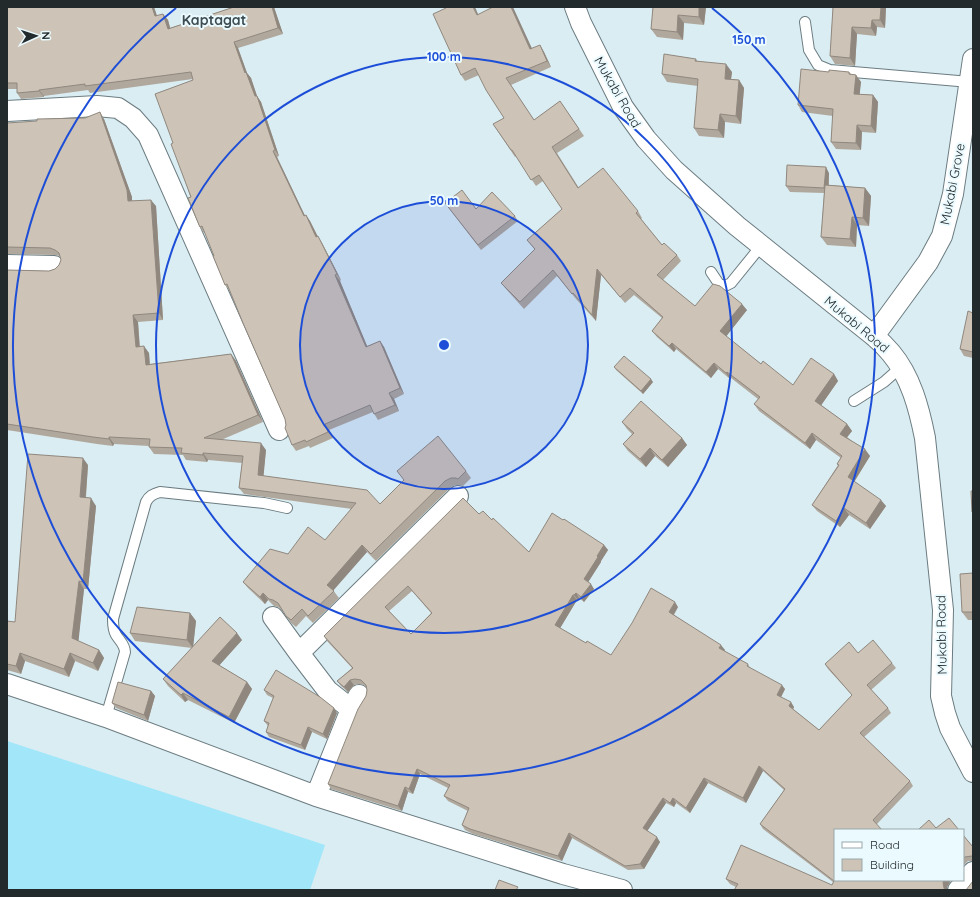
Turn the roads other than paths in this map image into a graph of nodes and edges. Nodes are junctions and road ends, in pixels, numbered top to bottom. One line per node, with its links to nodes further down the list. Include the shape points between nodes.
1 (575, 7): 6 (street, Mukabi Road, via 580,23 624,107 646,139 674,170)
2 (805, 22): 4 (lane, via 809,50 818,65 830,70)
3 (973, 59): 4 (street, Mukabi Grove)
4 (970, 82): 10 (street, Mukabi Grove, via 952,194 942,236 928,262)
5 (7, 111): 13 (street, via 97,106 118,108 133,118 148,135)
6 (761, 246): 9 (lane, via 731,283 725,286 719,284); 10 (street, Mukabi Road)
7 (7, 265): 8 (street)
8 (54, 266)
9 (711, 272)
10 (874, 336): 11 (street, Mukabi Road)
11 (901, 367): 12 (lane, via 884,382); 20 (street, Mukabi Road, via 920,412 925,438 943,610 941,696 950,728)
12 (854, 401)
13 (279, 430)
14 (458, 496): 17 (street)
15 (287, 508): 19 (lane, via 264,503 160,492 148,498 112,619 114,630 125,652)
16 (273, 617): 17 (street)
17 (299, 653): 21 (street, via 328,691 355,702)
18 (7, 684): 19 (street)
19 (106, 717): 21 (street)
20 (973, 772)
21 (316, 796): 23 (street, via 563,874)
22 (973, 872): 24 (street)
23 (622, 890)
24 (958, 890)

